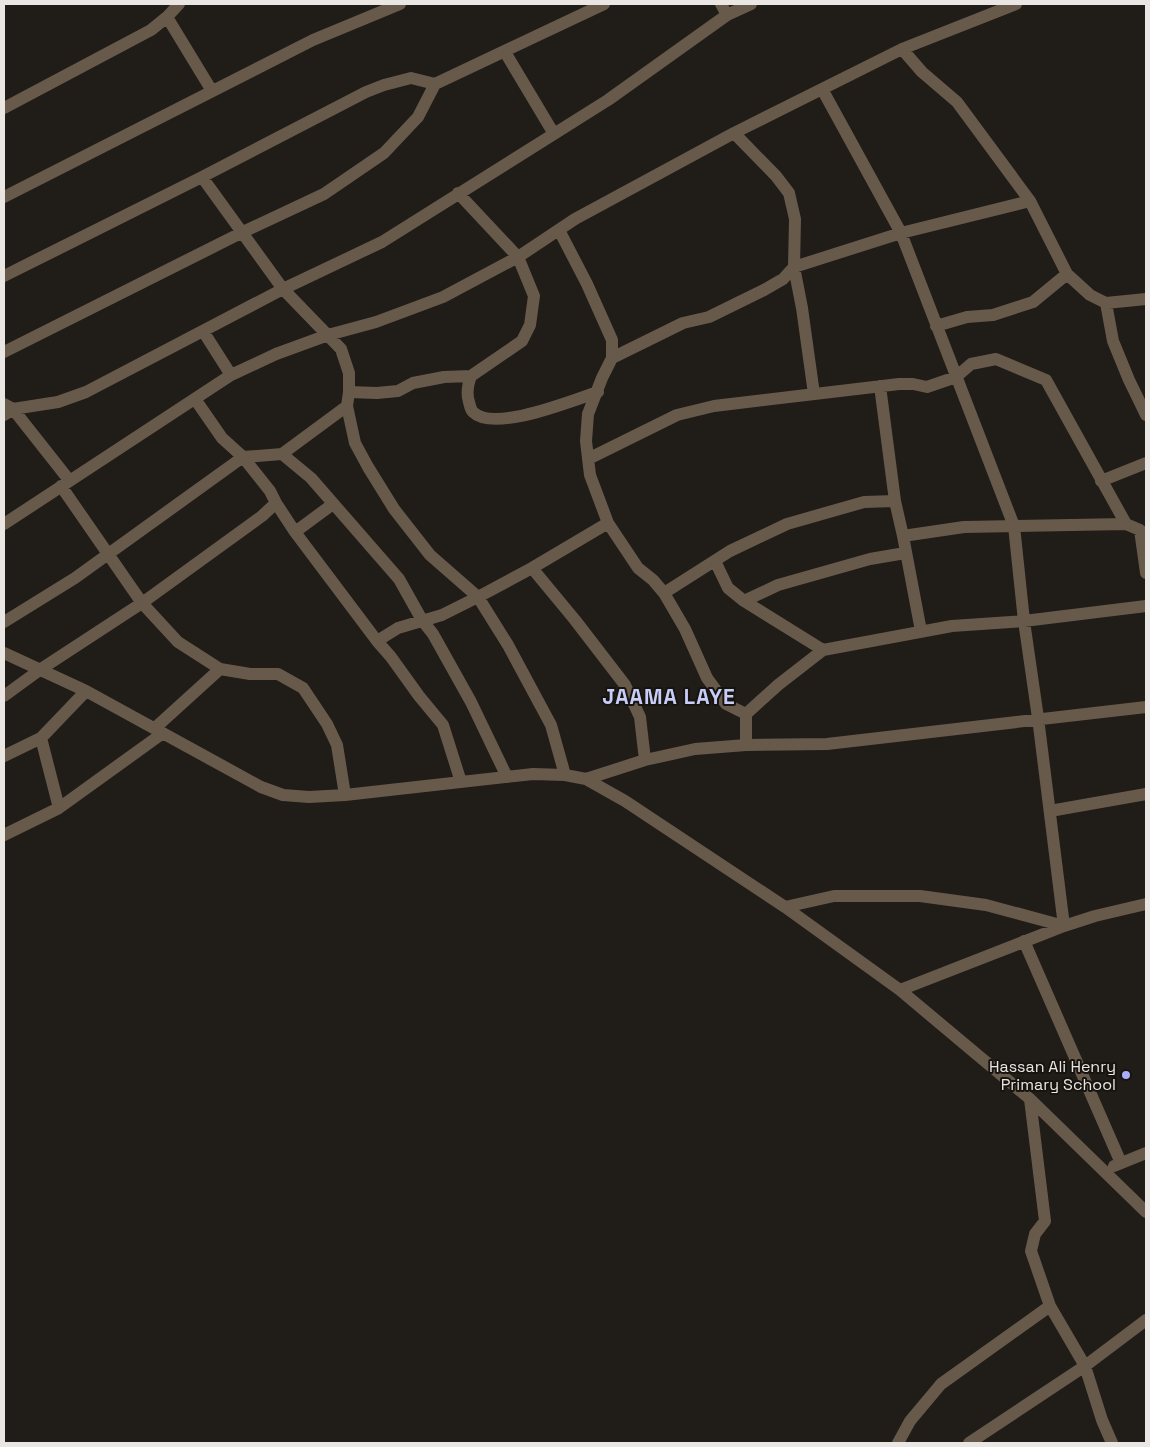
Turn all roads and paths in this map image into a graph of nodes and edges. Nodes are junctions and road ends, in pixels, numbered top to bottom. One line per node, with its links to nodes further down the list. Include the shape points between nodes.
1 (180, 4): 7 (street)
2 (400, 4): 12 (street, via 313,40)
3 (604, 4): 9 (street)
4 (751, 4): 6 (street)
5 (1016, 4): 8 (street)
6 (724, 10): 15 (street, via 608,100)
7 (167, 17): 12 (street); 13 (street, via 151,30)
8 (902, 49): 11 (street); 19 (street, via 922,72 957,102)
9 (505, 52): 10 (street); 15 (street)
10 (435, 84): 16 (street, via 411,78 375,89); 21 (street, via 418,118 384,153 324,194)
11 (822, 89): 14 (street); 22 (street)
12 (212, 90): 18 (street)
13 (4, 108)
14 (734, 133): 20 (street); 24 (street, via 789,194 795,219)
15 (554, 134): 17 (street)
16 (202, 177): 21 (street); 26 (street)
17 (458, 193): 23 (street); 27 (street, via 382,242)
18 (4, 197)
19 (1030, 201): 22 (street); 25 (street)
20 (559, 230): 23 (street); 34 (street, via 609,332)
21 (243, 232): 27 (street); 33 (street)
22 (901, 233): 24 (street); 30 (street)
23 (518, 257): 32 (street, via 443,297 376,322); 36 (street, via 534,296 530,324 522,341)
24 (794, 267): 34 (street, via 783,279 764,290 709,317 683,322); 41 (street)
25 (1067, 274): 29 (street, via 1090,295); 30 (street, via 1033,302 993,316 967,317)
26 (4, 276)
27 (284, 289): 31 (street); 32 (street)
28 (1146, 298): 29 (street)
29 (1106, 303): 45 (street, via 1113,340)
30 (936, 326): 37 (street)
31 (203, 331): 35 (street); 44 (street, via 86,392 58,402)
32 (328, 335): 35 (street); 39 (street, via 341,349 349,372)
33 (4, 352)
34 (612, 358): 40 (street)
35 (231, 375): 42 (street)
36 (471, 376): 39 (street, via 413,383 398,391); 40 (street, via 468,384 471,411 491,418 520,417)
37 (956, 377): 38 (street, via 927,387 912,384); 50 (street, via 971,364 996,359 1046,380); 58 (street)
38 (880, 386): 41 (street); 52 (street)
39 (349, 392): 43 (street)
40 (598, 392): 48 (street, via 588,414)
41 (814, 394): 48 (street, via 714,406 677,415)
42 (195, 399): 47 (street, via 222,438); 51 (street)
43 (346, 406): 46 (street); 68 (street, via 355,442 394,508 430,555)
44 (7, 409): 51 (street)
45 (1146, 415)
46 (282, 454): 47 (street); 54 (street, via 312,478)
47 (243, 457): 53 (street); 63 (street)
48 (588, 458): 55 (street, via 590,475)
49 (1146, 463): 50 (street)
50 (1101, 481): 57 (street)
51 (65, 483): 56 (street); 63 (street)
52 (895, 501): 61 (street); 64 (street, via 864,502 787,524)
53 (276, 503): 60 (street); 70 (street)
54 (333, 504): 60 (street); 72 (street, via 399,579)
55 (608, 523): 65 (street); 67 (street, via 638,568)
56 (4, 524)
57 (1126, 524): 58 (street); 59 (street)
58 (1014, 526): 61 (street, via 964,527); 73 (street)
59 (1143, 531): 66 (street)
60 (295, 532): 76 (street)
61 (903, 536): 62 (street)
62 (905, 553): 69 (street, via 778,585); 75 (street)
63 (108, 554): 70 (street); 74 (street)
64 (714, 561): 67 (street); 69 (street, via 728,588)
65 (532, 568): 68 (street); 90 (street, via 625,686 640,717)
66 (1146, 573)
67 (664, 593): 84 (street, via 707,678 726,704)
68 (478, 597): 72 (street, via 442,615); 91 (street, via 551,725)
69 (744, 601): 77 (street)
70 (142, 603): 79 (street); 80 (street, via 178,642)
71 (1146, 606): 73 (street)
72 (422, 620): 76 (street, via 398,628); 92 (street, via 471,702)
73 (1024, 621): 75 (street); 85 (street)
74 (4, 622)
75 (921, 631): 77 (street)
76 (377, 641): 94 (street, via 443,725)
77 (823, 650): 84 (street)
78 (4, 653): 79 (street)
79 (41, 669): 81 (street); 82 (street)
80 (220, 669): 86 (street); 96 (street, via 278,674 302,688 337,745)
81 (86, 691): 86 (street); 87 (street)
82 (4, 696)
83 (1146, 706): 85 (street)
84 (746, 714): 88 (street)
85 (1038, 718): 88 (street, via 827,744); 98 (street)
86 (160, 731): 96 (street, via 261,787 309,797); 97 (street)
87 (41, 738): 89 (street); 97 (street)
88 (746, 745): 90 (street, via 695,749)
89 (4, 756)
90 (644, 760): 93 (street)
91 (565, 775): 92 (street); 93 (street)
92 (506, 777): 94 (street)
93 (586, 779): 101 (street, via 625,801)
94 (460, 782): 96 (street)
95 (1146, 794): 98 (street)
96 (345, 795)
97 (59, 808): 99 (street)
98 (1050, 811): 102 (street)
99 (4, 834)
100 (1146, 904): 102 (street)
101 (785, 907): 102 (street, via 834,896 920,896 986,905); 104 (street)
102 (1064, 926): 103 (street)
103 (1024, 942): 104 (street); 107 (street)
104 (900, 990): 105 (street)
105 (1030, 1098): 108 (street); 110 (street, via 1045,1221 1035,1234 1031,1251)
106 (1146, 1153): 107 (street)
107 (1121, 1163): 108 (street)
108 (1104, 1170): 109 (street)
109 (1146, 1212)
110 (1050, 1306): 112 (street); 113 (street, via 941,1384 910,1422)
111 (1146, 1320): 112 (street)
112 (1085, 1366): 114 (street); 115 (street)
113 (898, 1443)
114 (969, 1443)
115 (1112, 1443)

